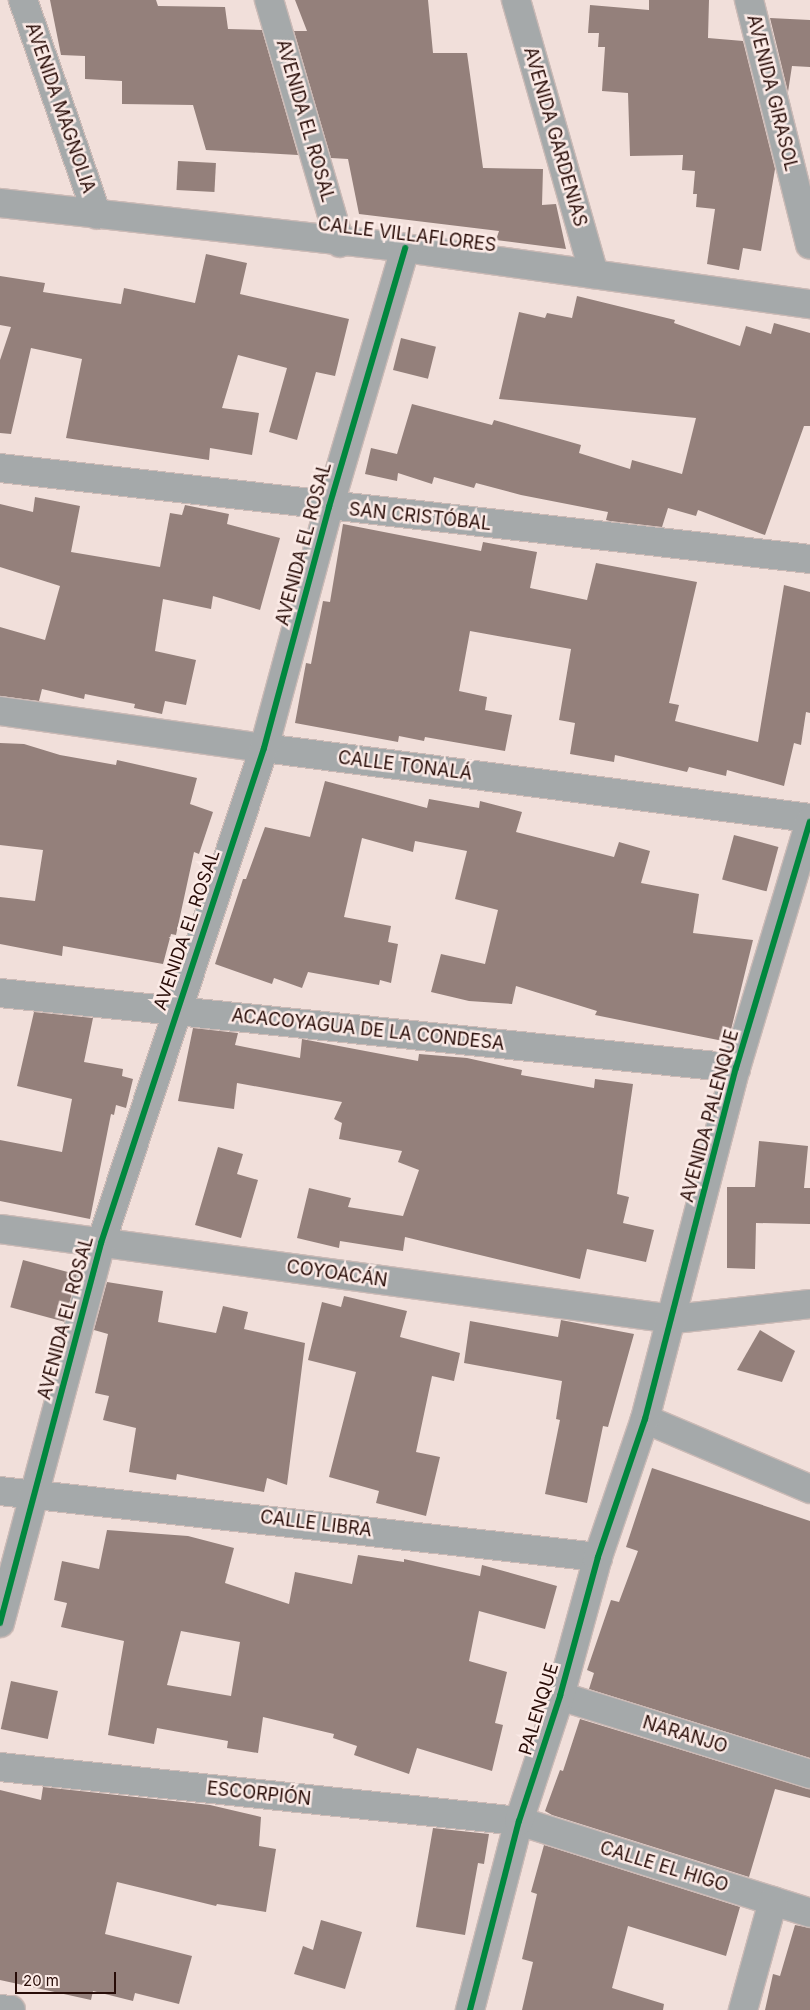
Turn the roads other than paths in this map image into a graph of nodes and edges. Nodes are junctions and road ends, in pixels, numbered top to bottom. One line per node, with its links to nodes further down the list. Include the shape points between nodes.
1 (22, 0): 6 (street, AVENIDA MAGNOLIA)
2 (269, 0): 7 (street, AVENIDA EL ROSAL)
3 (516, 0): 10 (street, AVENIDA GARDENIAS)
4 (749, 0): 8 (street, AVENIDA GIRASOL)
5 (0, 203): 6 (street, CALLE VILLAFLORES)
6 (97, 215): 7 (street, CALLE VILLAFLORES)
7 (340, 243): 9 (street, CALLE VILLAFLORES)
8 (810, 245)
9 (405, 248): 10 (street, CALLE VILLAFLORES); 13 (street, AVENIDA EL ROSAL)
10 (594, 274): 11 (street, CALLE VILLAFLORES)
11 (810, 304)
12 (0, 468): 13 (street, SAN CRISTÓBAL)
13 (329, 507): 14 (street, SAN CRISTÓBAL); 16 (street, AVENIDA EL ROSAL)
14 (810, 560)
15 (0, 711): 16 (street, CALLE TONALÁ)
16 (264, 748): 17 (street, CALLE TONALÁ); 20 (street, AVENIDA EL ROSAL)
17 (810, 818)
18 (810, 822): 21 (street, AVENIDA PALENQUE)
19 (0, 993): 20 (street, ACACOYAGUA DE LA CONDESA)
20 (176, 1011): 21 (street, ACACOYAGUA DE LA CONDESA); 23 (street, AVENIDA EL ROSAL)
21 (736, 1068): 25 (street, AVENIDA PALENQUE)
22 (0, 1229): 23 (street, COYOACÁN)
23 (101, 1243): 25 (street, COYOACÁN); 29 (street, AVENIDA EL ROSAL)
24 (810, 1304): 25 (street, COYOACÁN)
25 (674, 1319): 26 (street, AVENIDA PALENQUE)
26 (645, 1419): 27 (street); 30 (street, PALENQUE)
27 (810, 1489)
28 (0, 1490): 29 (street, CALLE LIBRA)
29 (34, 1492): 30 (street, CALLE LIBRA); 31 (street, AVENIDA EL ROSAL)
30 (598, 1557): 32 (street, PALENQUE)
31 (0, 1624)
32 (560, 1696): 34 (street, NARANJO); 35 (street, PALENQUE)
33 (0, 1767): 35 (street, ESCORPIÓN)
34 (810, 1774)
35 (519, 1822): 36 (street, CALLE EL HIGO); 40 (street, PALENQUE)
36 (773, 1901): 37 (street, CALLE EL HIGO); 41 (street)
37 (810, 1913)
38 (0, 2009): 39 (street)
39 (11, 2010)
40 (470, 2010)
41 (743, 2010)

